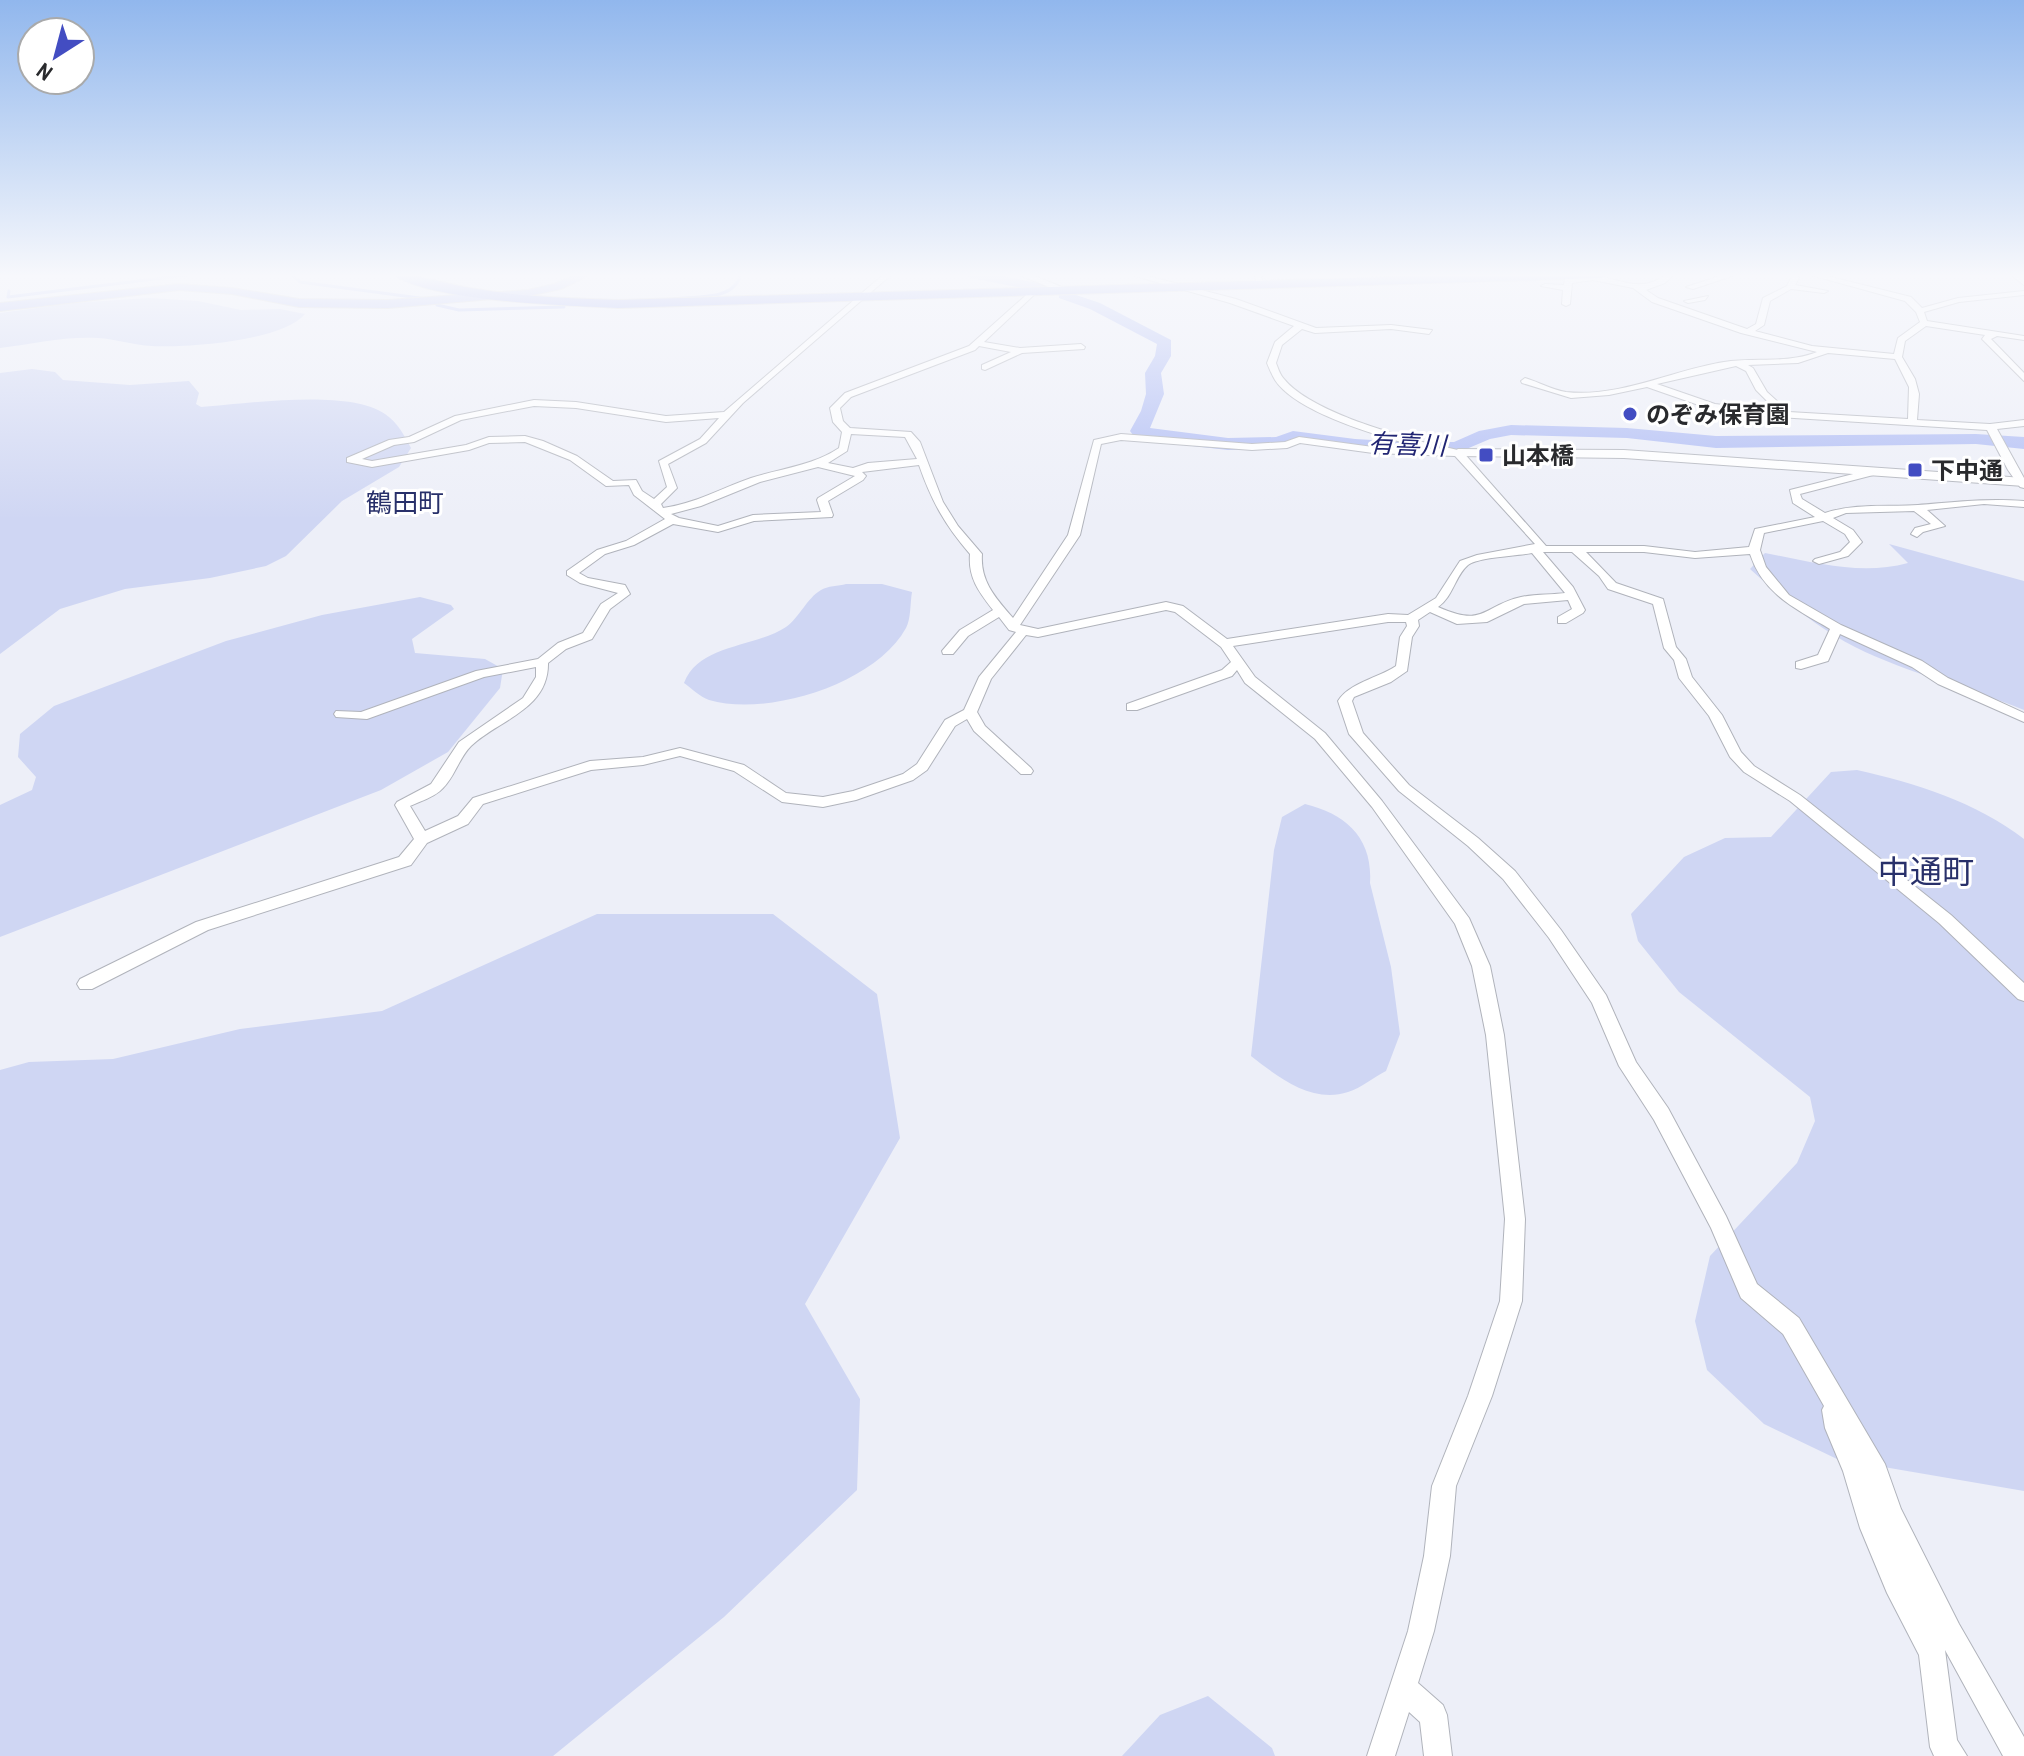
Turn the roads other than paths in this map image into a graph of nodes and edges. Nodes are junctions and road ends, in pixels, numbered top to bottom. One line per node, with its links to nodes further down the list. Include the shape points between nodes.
1 (794, 356): 15 (street)
2 (954, 356): 19 (street, via 848,395 835,408)
3 (1009, 356): 10 (street)
4 (1273, 356): 20 (street, via 1273,366 1294,396 1412,442)
5 (1817, 356): 9 (street, via 1805,362)
6 (1882, 356): 8 (street)
7 (2003, 356): 11 (street)
8 (1898, 357): 16 (street, via 1913,377)
9 (1738, 363): 13 (street); 14 (street)
10 (985, 367)
11 (2024, 378)
12 (1525, 381): 13 (street, via 1568,395)
13 (1645, 383): 14 (street, via 1713,407)
14 (1785, 413): 16 (street)
15 (727, 415): 27 (street, via 703,441 663,463 672,488); 27 (street, via 666,419 534,403 458,418 351,460 372,464 469,447 483,439 530,440 610,484 632,482)
16 (1912, 421): 18 (street)
17 (2024, 423): 18 (street)
18 (1990, 427): 25 (street, via 2008,467)
19 (847, 431): 21 (street, via 908,434); 22 (street, via 844,449)
20 (1458, 453): 24 (street, via 1624,454); 33 (street, via 1541,544); 42 (street, via 1299,440 1252,447 1121,437 1097,442 1074,535)
21 (922, 462): 23 (street); 38 (street, via 953,528 976,554 982,588)
22 (820, 464): 23 (street); 27 (street, via 761,479 685,508)
23 (854, 471): 30 (street, via 861,476 822,500 828,515 753,518 718,529)
24 (1877, 471): 25 (street); 29 (street, via 1794,492 1797,501)
25 (2023, 483)
26 (2024, 504): 28 (street)
27 (658, 508): 30 (street)
28 (1917, 508): 29 (street, via 1845,510); 31 (street, via 1940,526)
29 (1822, 516): 34 (street, via 1759,531); 35 (street, via 1856,542 1844,554)
30 (673, 519): 45 (street, via 601,552 571,573 621,588 624,594 605,607 588,636 562,646)
31 (1917, 534)
32 (1575, 549): 33 (street); 34 (street, via 1695,555); 55 (street, via 1612,586 1659,602 1670,648 1686,678 1749,769 1795,798 1922,900)
33 (1538, 550): 36 (street); 37 (street, via 1464,563 1440,600)
34 (1754, 550): 41 (street, via 1760,568 1785,598)
35 (1819, 561)
36 (1572, 596): 37 (street, via 1521,601 1487,618 1457,620); 40 (street, via 1579,610)
37 (1429, 607): 39 (street)
38 (1000, 611): 42 (street); 44 (street, via 964,633)
39 (1411, 619): 43 (street, via 1388,618); 56 (street, via 1402,668 1349,694 1345,701 1356,734 1404,788 1509,875 1555,934 1600,1000 1628,1066 1661,1114 1749,1291 1791,1326)
40 (1562, 620)
41 (1837, 628): 47 (street, via 1823,658); 51 (street)
42 (1018, 629): 43 (street, via 1038,633 1166,606 1179,609); 49 (street, via 1012,650 991,666 973,695)
43 (1225, 644): 46 (street)
44 (948, 651)
45 (542, 662): 50 (street, via 481,674 362,716); 53 (street, via 538,687 526,701 464,745 436,786 402,805)
46 (1238, 662): 48 (street, via 1227,673); 57 (street, via 1250,680 1320,736 1463,922 1481,966 1495,1035 1515,1219 1511,1301 1444,1486 1434,1571)
47 (1801, 665)
48 (1132, 707)
49 (970, 712): 52 (street, via 979,728); 53 (street, via 950,723 922,767 856,795 823,802 782,797 739,768 680,752 590,766 478,801 463,820)
50 (341, 714)
51 (2024, 718)
52 (1026, 771)
53 (422, 839): 54 (street, via 405,861 202,926)
54 (86, 984)
55 (2024, 994)
56 (1833, 1398): 60 (street, via 1837,1428 1873,1528 1932,1652 1944,1747); 61 (street, via 1876,1473 1891,1515 1950,1633)
57 (1403, 1688): 58 (street); 59 (street, via 1433,1715)
58 (1381, 1756)
59 (1438, 1756)
60 (1953, 1756)
61 (2019, 1756)

